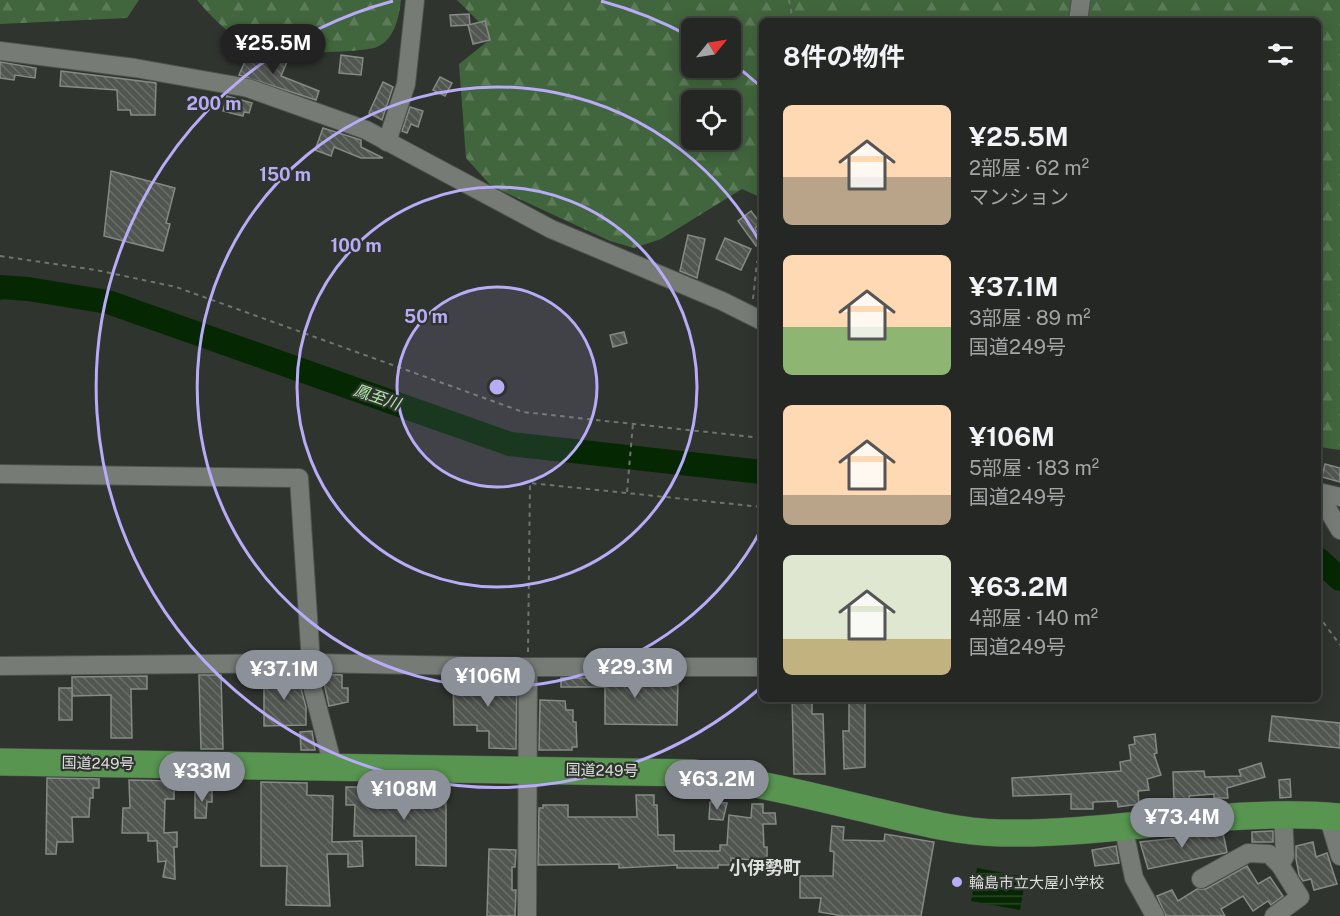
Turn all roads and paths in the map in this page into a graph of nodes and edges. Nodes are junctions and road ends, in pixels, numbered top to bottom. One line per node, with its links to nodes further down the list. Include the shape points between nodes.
1 (415, 0): 7 (street, via 406,84)
2 (789, 0): 4 (path)
3 (1081, 0): 5 (street)
4 (793, 18)
5 (1078, 18)
6 (0, 51): 7 (street, via 135,68 248,88 339,119)
7 (387, 142): 10 (street, via 551,229)
8 (0, 256): 11 (path, via 176,287 523,412)
9 (759, 260): 10 (path)
10 (757, 319)
11 (633, 423): 12 (path); 14 (path)
12 (759, 438)
13 (0, 474): 22 (street, via 299,478)
14 (627, 492): 18 (path); 24 (path, via 531,483)
15 (1321, 493): 17 (street)
16 (1321, 497): 19 (street)
17 (1340, 497)
18 (759, 507)
19 (1340, 530)
20 (1321, 619): 21 (path)
21 (1340, 645)
22 (308, 663): 23 (street); 24 (street); 27 (street)
23 (0, 666)
24 (528, 667): 25 (street); 28 (street)
25 (759, 667)
26 (0, 762): 27 (highway, 国道249号)
27 (333, 766): 28 (highway, 国道249号)
28 (528, 768): 31 (highway, 国道249号, via 694,773 759,783 964,830 1044,832); 35 (street)
29 (1283, 813): 30 (highway, 国道249号); 31 (highway, 国道249号); 33 (street, via 1285,856)
30 (1334, 816): 32 (street)
31 (1122, 825): 36 (street, via 1134,878)
32 (1340, 856)
33 (1280, 865): 34 (street, via 1269,854 1248,853); 37 (street, via 1300,897)
34 (1201, 879)
35 (527, 916)
36 (1155, 916)
37 (1274, 916)

